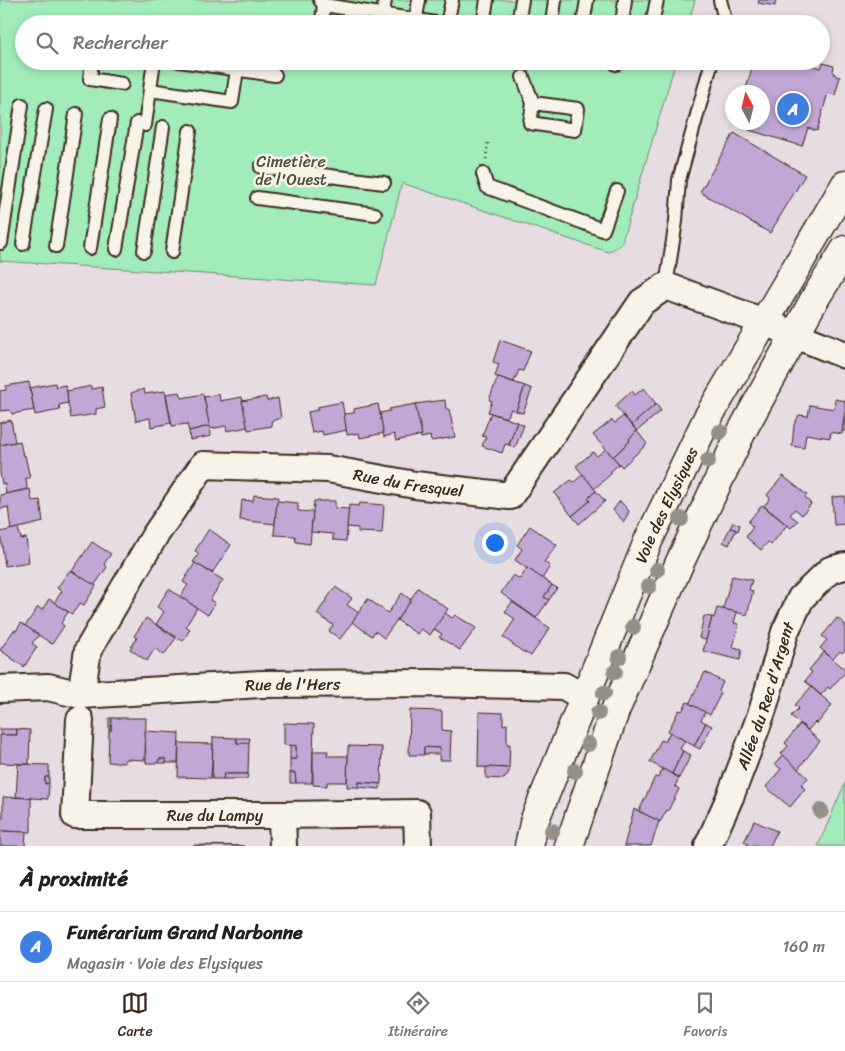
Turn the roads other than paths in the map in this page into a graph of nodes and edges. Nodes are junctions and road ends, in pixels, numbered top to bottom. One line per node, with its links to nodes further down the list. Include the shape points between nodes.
1 (385, 0): 13 (lane)
2 (419, 0): 16 (lane)
3 (452, 0): 17 (lane)
4 (487, 0): 18 (lane)
5 (522, 0): 19 (lane)
6 (556, 0): 20 (lane)
7 (587, 0): 21 (lane)
8 (625, 0): 22 (lane)
9 (657, 0): 23 (lane)
10 (720, 0): 24 (lane)
11 (322, 2): 12 (lane); 14 (lane)
12 (347, 4): 13 (lane)
13 (383, 14): 15 (lane)
14 (322, 15)
15 (387, 15)
16 (416, 15)
17 (449, 15)
18 (484, 15)
19 (520, 15)
20 (554, 15)
21 (584, 15)
22 (623, 15)
23 (654, 15)
24 (724, 15)
25 (91, 70): 31 (lane, via 90,79)
26 (153, 70): 32 (lane)
27 (237, 70): 29 (lane); 32 (lane, via 232,102)
28 (710, 70): 55 (lane, via 679,180)
29 (275, 75)
30 (523, 77): 33 (lane)
31 (122, 84)
32 (150, 90): 51 (lane)
33 (533, 103)
34 (22, 106): 47 (lane)
35 (46, 109): 48 (lane)
36 (76, 114): 49 (lane)
37 (110, 119): 50 (lane)
38 (163, 127): 53 (lane)
39 (190, 131): 54 (lane)
40 (261, 167): 42 (lane)
41 (483, 174): 44 (lane, via 487,187 603,230)
42 (384, 183)
43 (845, 185): 56 (street, Voie des Elysiques)
44 (617, 191)
45 (256, 198): 46 (lane)
46 (376, 214)
47 (1, 243)
48 (23, 244)
49 (56, 246)
50 (90, 248)
51 (116, 249)
52 (845, 250): 57 (street)
53 (144, 251)
54 (172, 252)
55 (666, 286): 56 (street); 62 (street, Rue du Fresquel, via 642,302 510,496 414,485 328,469 203,464 154,537 88,650)
56 (764, 322): 57 (street); 61 (street, Voie des Elysiques, via 708,419 649,539)
57 (795, 334): 58 (street); 67 (street, via 742,431 672,580 615,711)
58 (845, 355)
59 (845, 566): 68 (street, Allée du Rec d'Argent, via 830,570 801,598 784,632 763,709)
60 (0, 689): 62 (street, Rue de l'Hers, via 48,687)
61 (584, 698): 62 (street, Rue de l'Hers, via 564,686 261,684); 66 (street, Voie des Elysiques, via 536,819)
62 (80, 707): 63 (street, Rue du Lampy, via 75,815)
63 (282, 815): 64 (street); 65 (street, Rue du Lampy, via 417,813)
64 (283, 846)
65 (418, 846)
66 (529, 846)
67 (569, 846)
68 (708, 846)

